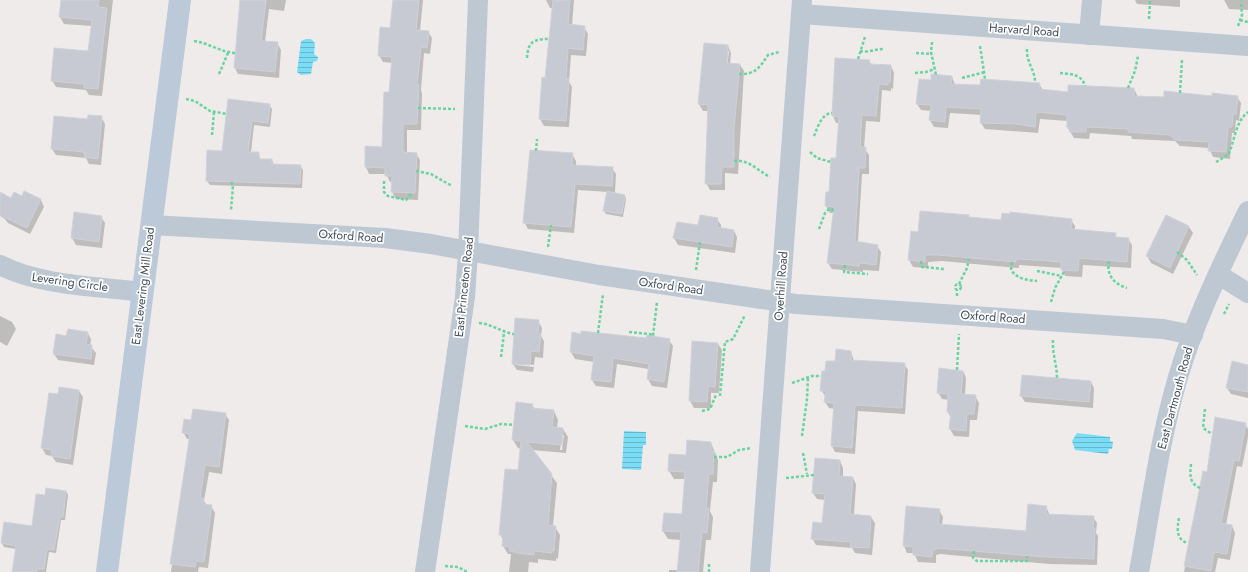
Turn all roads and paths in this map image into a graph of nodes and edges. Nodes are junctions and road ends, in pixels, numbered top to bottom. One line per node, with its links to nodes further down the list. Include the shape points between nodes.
1 (180, 0): 63 (street, East Levering Mill Road)
2 (478, 0): 42 (street, East Princeton Road)
3 (1092, 0): 11 (street)
4 (1150, 0): 7 (path)
5 (1241, 1): 8 (path)
6 (801, 7): 10 (street, Harvard Road); 19 (street, Overhill Road)
7 (1150, 14)
8 (1240, 20): 9 (path); 14 (path)
9 (1248, 22)
10 (934, 23): 11 (street, Harvard Road); 23 (path)
11 (1089, 35): 14 (street, Harvard Road)
12 (549, 39): 25 (path, via 534,41 527,51)
13 (194, 41): 20 (path, via 205,42)
14 (1239, 46)
15 (980, 47): 28 (path)
16 (883, 49): 18 (path)
17 (1026, 50): 36 (path)
18 (860, 51)
19 (798, 52): 31 (path, via 783,51 768,55 759,69 748,74); 89 (street, Overhill Road)
20 (228, 53): 21 (path); 30 (path)
21 (235, 53)
22 (916, 53): 23 (path)
23 (932, 54): 27 (path)
24 (1138, 55): 38 (path)
25 (527, 58)
26 (1182, 63): 39 (path)
27 (935, 69): 29 (path); 33 (path)
28 (985, 72): 34 (path); 35 (path)
29 (914, 73)
30 (219, 74)
31 (739, 74)
32 (1060, 74): 37 (path, via 1078,77)
33 (936, 75)
34 (962, 78)
35 (985, 79)
36 (1035, 82)
37 (1085, 86)
38 (1128, 88)
39 (1180, 93)
40 (186, 98): 43 (path)
41 (418, 108): 42 (path)
42 (474, 110): 59 (street, East Princeton Road)
43 (214, 112): 46 (path); 47 (path)
44 (1248, 112): 54 (path, via 1239,125 1228,155)
45 (832, 113): 48 (path, via 822,118)
46 (227, 114)
47 (212, 135)
48 (814, 136)
49 (537, 139): 51 (path)
50 (809, 147): 53 (path, via 817,158)
51 (536, 151)
52 (734, 161): 56 (path, via 749,163)
53 (831, 162)
54 (1216, 162)
55 (416, 171): 59 (path, via 431,174 450,185)
56 (772, 178)
57 (384, 181): 60 (path, via 384,192 388,196 406,200)
58 (231, 182): 65 (path, via 234,183)
59 (471, 188): 67 (street, East Princeton Road)
60 (412, 193)
61 (834, 210): 64 (path, via 829,209 825,213)
62 (1248, 211): 82 (street, East Dartmouth Road)
63 (151, 225): 65 (street, Oxford Road); 86 (street, East Levering Mill Road)
64 (819, 229)
65 (230, 230): 67 (street, Oxford Road, via 385,238)
66 (700, 242): 80 (path)
67 (468, 252): 79 (street, Oxford Road); 92 (street, East Princeton Road)
68 (1177, 252): 82 (path, via 1187,260 1196,274)
69 (969, 259): 84 (path)
70 (1109, 261): 85 (path, via 1107,268 1111,278)
71 (921, 262): 75 (path, via 922,267)
72 (1012, 262): 83 (path, via 1011,270 1018,277)
73 (0, 265): 86 (street, Levering Circle, via 46,280)
74 (845, 265): 78 (path, via 844,272)
75 (945, 268)
76 (1065, 270): 81 (path)
77 (1037, 271): 81 (path)
78 (868, 274)
79 (606, 276): 89 (street, Oxford Road); 96 (path)
80 (696, 276)
81 (1062, 276): 93 (path, via 1052,297)
82 (1217, 280): 87 (street); 98 (street, East Dartmouth Road)
83 (1037, 281)
84 (958, 284)
85 (1127, 288)
86 (142, 292): 125 (street, East Levering Mill Road)
87 (1248, 293)
88 (658, 299): 94 (path, via 653,336)
89 (780, 302): 91 (street, Oxford Road); 104 (street, Overhill Road)
90 (747, 311): 106 (path, via 733,339 725,342 718,395 710,409)
91 (960, 315): 93 (street, Oxford Road); 100 (path)
92 (461, 320): 95 (path, via 493,325); 124 (street, East Princeton Road)
93 (1052, 322): 98 (street, Oxford Road, via 1163,329); 103 (path, via 1052,348)
94 (629, 332)
95 (504, 333): 97 (path); 99 (path)
96 (598, 333)
97 (514, 334)
98 (1193, 334): 129 (street, East Dartmouth Road, via 1168,419)
99 (501, 356)
100 (956, 370)
101 (821, 376): 102 (path)
102 (808, 378): 104 (path, via 797,383); 110 (path, via 808,399)
103 (1057, 378)
104 (774, 382): 117 (street, Overhill Road)
105 (1205, 409): 109 (path, via 1203,428)
106 (702, 410)
107 (514, 424): 108 (path, via 501,424 485,429)
108 (462, 426)
109 (1212, 434)
110 (802, 436)
111 (754, 448): 113 (path, via 739,450 727,457)
112 (803, 453): 115 (path)
113 (714, 457)
114 (1191, 464): 118 (path, via 1191,480)
115 (807, 474): 116 (path); 117 (path, via 791,479)
116 (814, 475)
117 (767, 477): 128 (street, Overhill Road)
118 (1200, 488)
119 (1179, 518): 120 (path, via 1178,536)
120 (1188, 543)
121 (974, 550): 122 (path, via 973,558 977,561 1027,561)
122 (1027, 556)
123 (709, 564): 127 (path)
124 (434, 569): 126 (path, via 458,567)
125 (107, 572)
126 (467, 572)
127 (709, 572)
128 (760, 572)
129 (1139, 572)

